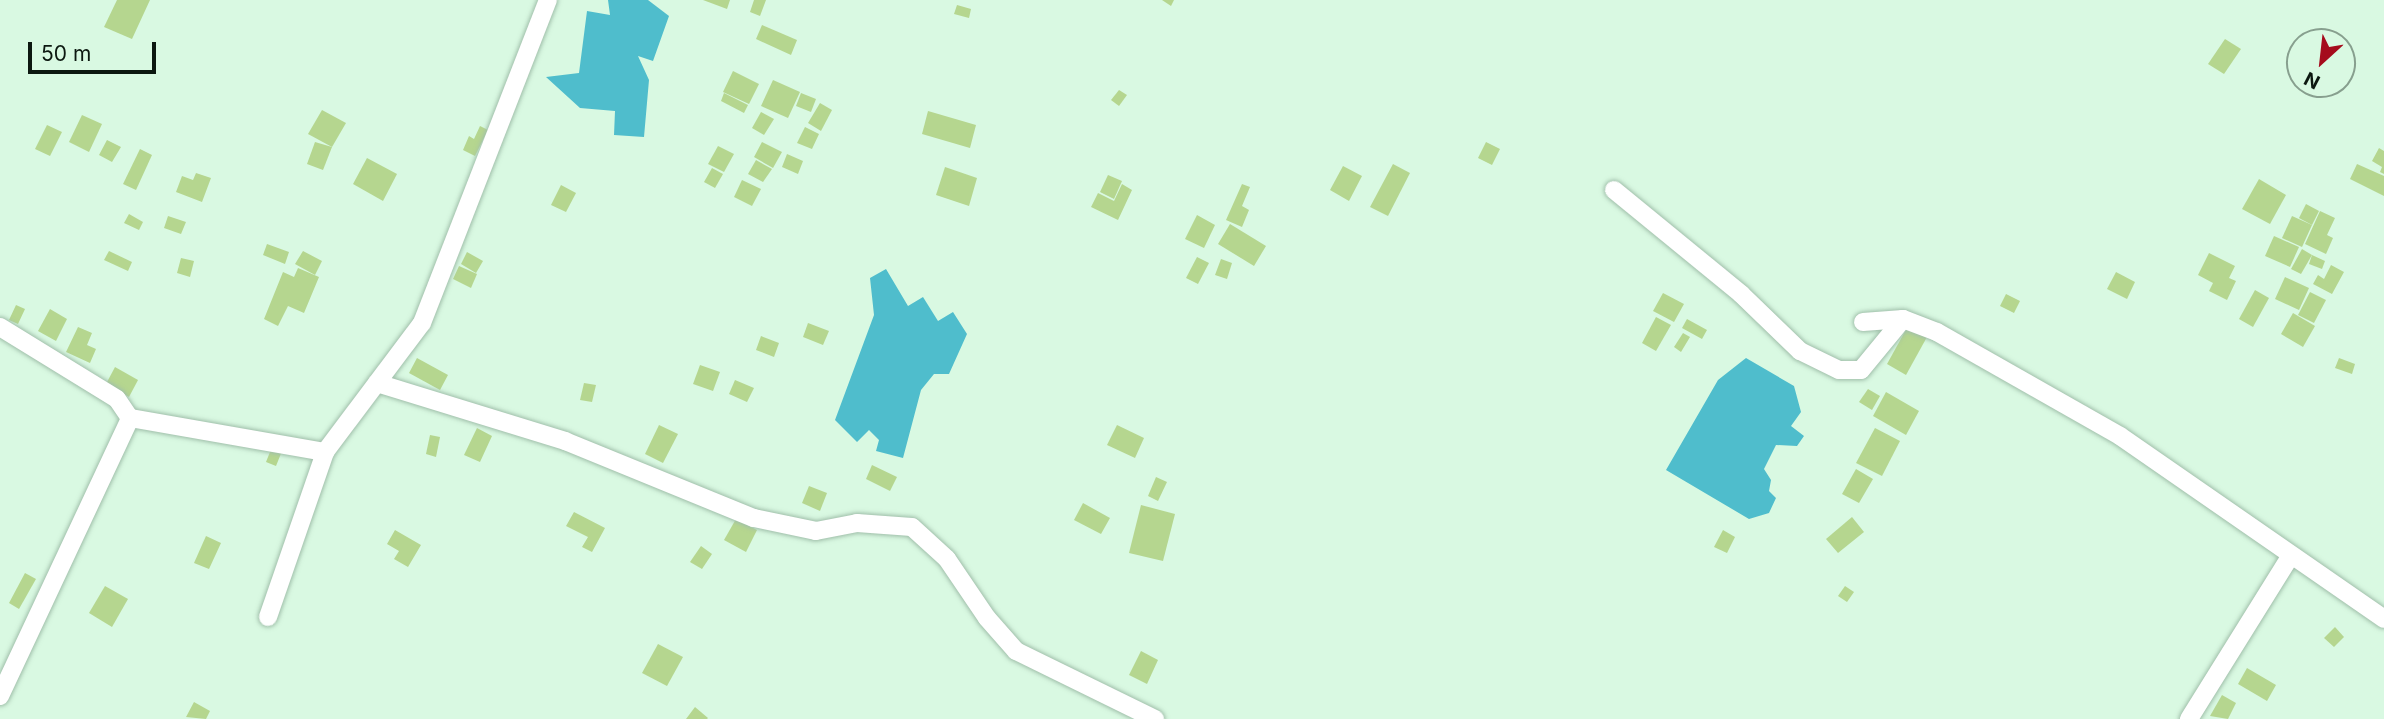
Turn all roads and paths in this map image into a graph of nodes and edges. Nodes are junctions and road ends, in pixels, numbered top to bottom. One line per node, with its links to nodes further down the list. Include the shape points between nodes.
1 (548, 0): 6 (street, via 422,323)
2 (1614, 190): 3 (street, via 1741,294 1800,351 1839,370 1861,370)
3 (1903, 319): 4 (street); 9 (street, via 1937,332 2120,436)
4 (1863, 322)
5 (0, 327): 7 (street, via 117,399)
6 (377, 383): 8 (street); 13 (street, via 565,440 754,517 816,531 857,523 912,527 947,559 986,618 1016,652)
7 (130, 418): 8 (street); 12 (street)
8 (325, 452): 10 (street)
9 (2291, 555): 11 (street); 14 (street)
10 (268, 617)
11 (2384, 619)
12 (0, 696)
13 (1155, 719)
14 (2189, 719)

